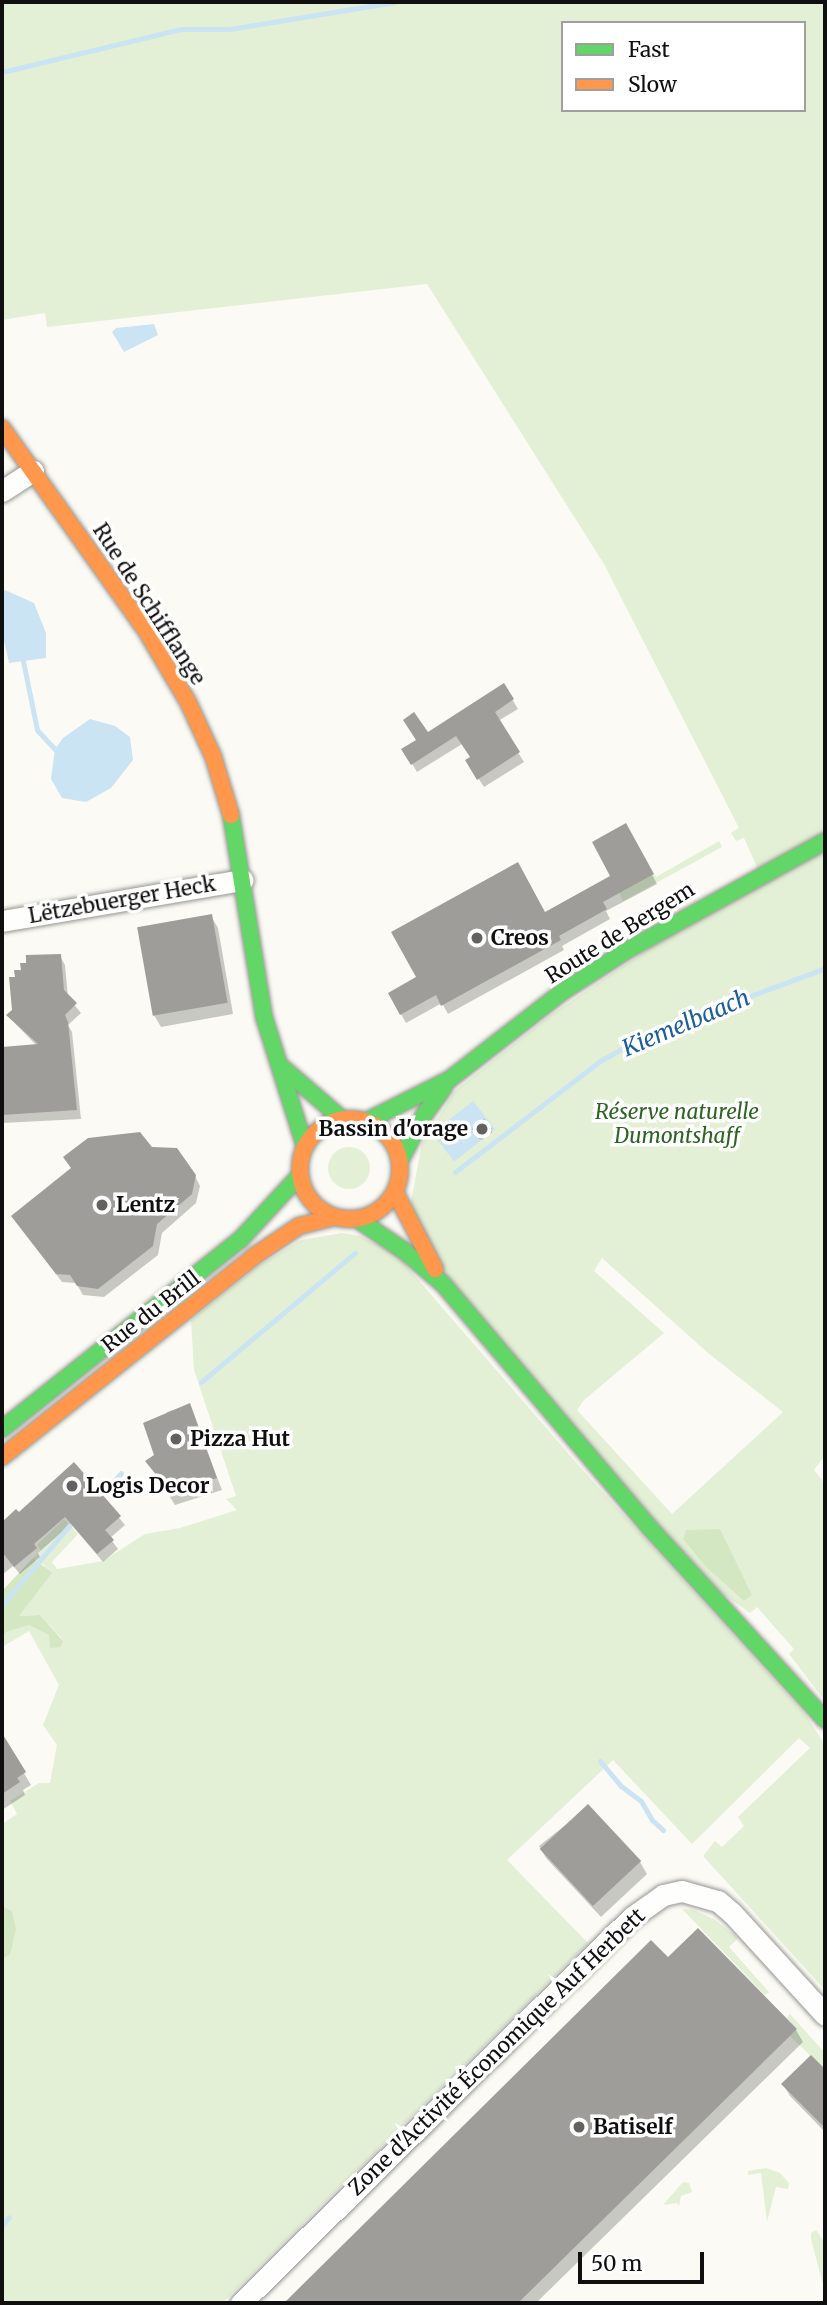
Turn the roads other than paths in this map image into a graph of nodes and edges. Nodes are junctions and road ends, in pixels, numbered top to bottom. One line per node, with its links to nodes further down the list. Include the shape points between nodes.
1 (2, 428): 2 (main road, Rue de Schifflange)
2 (33, 471): 3 (street); 5 (main road, Rue de Schifflange, via 145,629 188,702 213,756 231,814)
3 (2, 491)
4 (825, 841): 8 (main road, Route de Bergem, via 626,951 528,1017)
5 (243, 880): 6 (street, Lëtzebuerger Heck); 7 (main road, Rue de Schifflange, via 264,1017)
6 (2, 921)
7 (281, 1066): 9 (main road, Rue de Schifflange); 11 (main road, Rue de Schifflange)
8 (450, 1080): 10 (main road, Route de Bergem); 12 (main road, Route de Bergem, via 424,1115)
9 (342, 1119): 10 (main road); 11 (main road, via 314,1134)
10 (367, 1121): 12 (main road, via 389,1136)
11 (305, 1147): 13 (main road)
12 (400, 1161): 14 (main road)
13 (300, 1175): 15 (main road, via 312,1201); 18 (main road, Rue du Brill, via 240,1240)
14 (395, 1192): 16 (main road, via 386,1205); 17 (main road)
15 (335, 1217): 16 (main road); 19 (main road, Rue du Brill, via 299,1226 253,1257)
16 (357, 1219): 17 (main road)
17 (443, 1284): 20 (main road, via 611,1483)
18 (2, 1429)
19 (2, 1457)
20 (825, 1720)
21 (825, 2015): 22 (street, Zone d'Activité Économique Auf Herbett, via 718,1901 682,1891 663,1895 632,1917)
22 (242, 2303)

